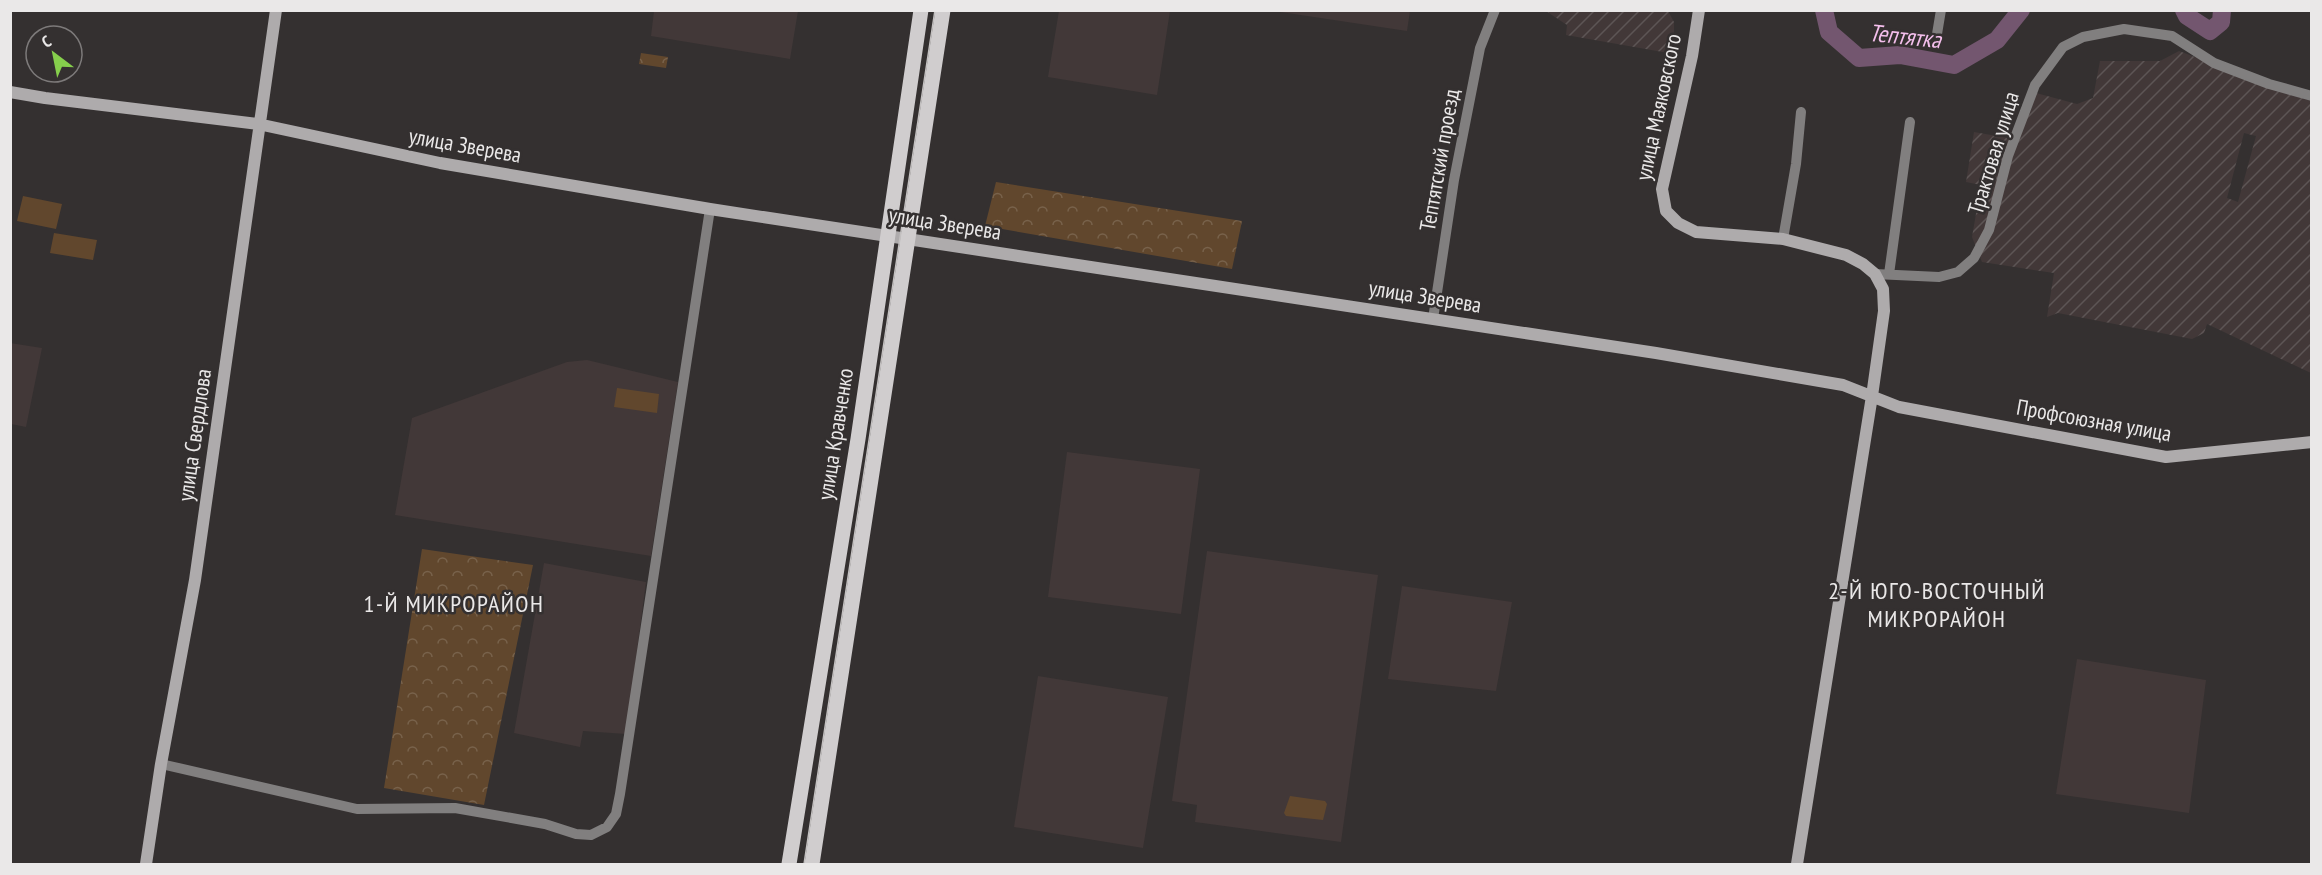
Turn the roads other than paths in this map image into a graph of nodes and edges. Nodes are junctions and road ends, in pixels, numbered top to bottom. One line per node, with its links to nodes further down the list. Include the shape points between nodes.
1 (276, 10): 12 (main road, улица Свердлова)
2 (921, 10): 13 (main road, улица Кравченко)
3 (943, 10): 14 (main road, улица Кравченко)
4 (1495, 10): 21 (street, Тептятский проезд, via 1480,48 1454,180)
5 (1699, 10): 18 (main road, улица Маяковского, via 1662,202 1678,223 1696,232)
6 (1941, 10): 7 (street)
7 (1938, 34)
8 (10, 92): 12 (main road, улица Зверева)
9 (2312, 96): 20 (street, Трактовая улица, via 2214,63 2172,36 2124,29 2083,37 2063,47 2035,85 2008,156 1989,230 1974,258 1958,272 1939,277)
10 (1801, 112): 18 (street)
11 (1910, 122): 20 (street)
12 (258, 124): 15 (main road, улица Зверева, via 440,163); 38 (main road, улица Свердлова, via 195,579)
13 (904, 136): 14 (street); 16 (main road, улица Кравченко)
14 (924, 139): 17 (main road, улица Кравченко)
15 (710, 209): 16 (main road, улица Зверева); 38 (street, via 620,794 616,814 607,827 591,835 576,834 545,824 454,808 357,809)
16 (888, 236): 17 (main road, улица Зверева); 22 (main road, улица Кравченко)
17 (909, 239): 21 (main road, улица Зверева); 23 (main road, улица Кравченко)
18 (1783, 239): 19 (main road, via 1846,255)
19 (1875, 274): 20 (street, Трактовая улица); 24 (main road, via 1882,289 1884,311)
20 (1889, 274)
21 (1433, 319): 24 (main road, улица Зверева, via 1799,377 1843,385)
22 (869, 360): 23 (street); 25 (main road, улица Кравченко)
23 (889, 363): 26 (main road, улица Кравченко)
24 (1872, 396): 27 (main road, Профсоюзная улица, via 1899,407 2166,457); 42 (main road)
25 (858, 438): 26 (street); 28 (main road, улица Кравченко)
26 (878, 442): 29 (main road, улица Кравченко)
27 (2312, 442)
28 (850, 484): 29 (street); 30 (main road, улица Кравченко)
29 (871, 487): 31 (main road, улица Кравченко)
30 (840, 551): 31 (street); 32 (main road, улица Кравченко)
31 (860, 554): 33 (main road, улица Кравченко)
32 (828, 620): 33 (street); 34 (main road, улица Кравченко)
33 (849, 623): 35 (main road, улица Кравченко)
34 (818, 687): 35 (street); 36 (main road, улица Кравченко)
35 (839, 691): 37 (main road, улица Кравченко)
36 (807, 753): 37 (street); 40 (main road, улица Кравченко)
37 (828, 757): 41 (main road, улица Кравченко)
38 (161, 764): 39 (main road, улица Свердлова)
39 (146, 864)
40 (789, 864)
41 (812, 864)
42 (1797, 864)

